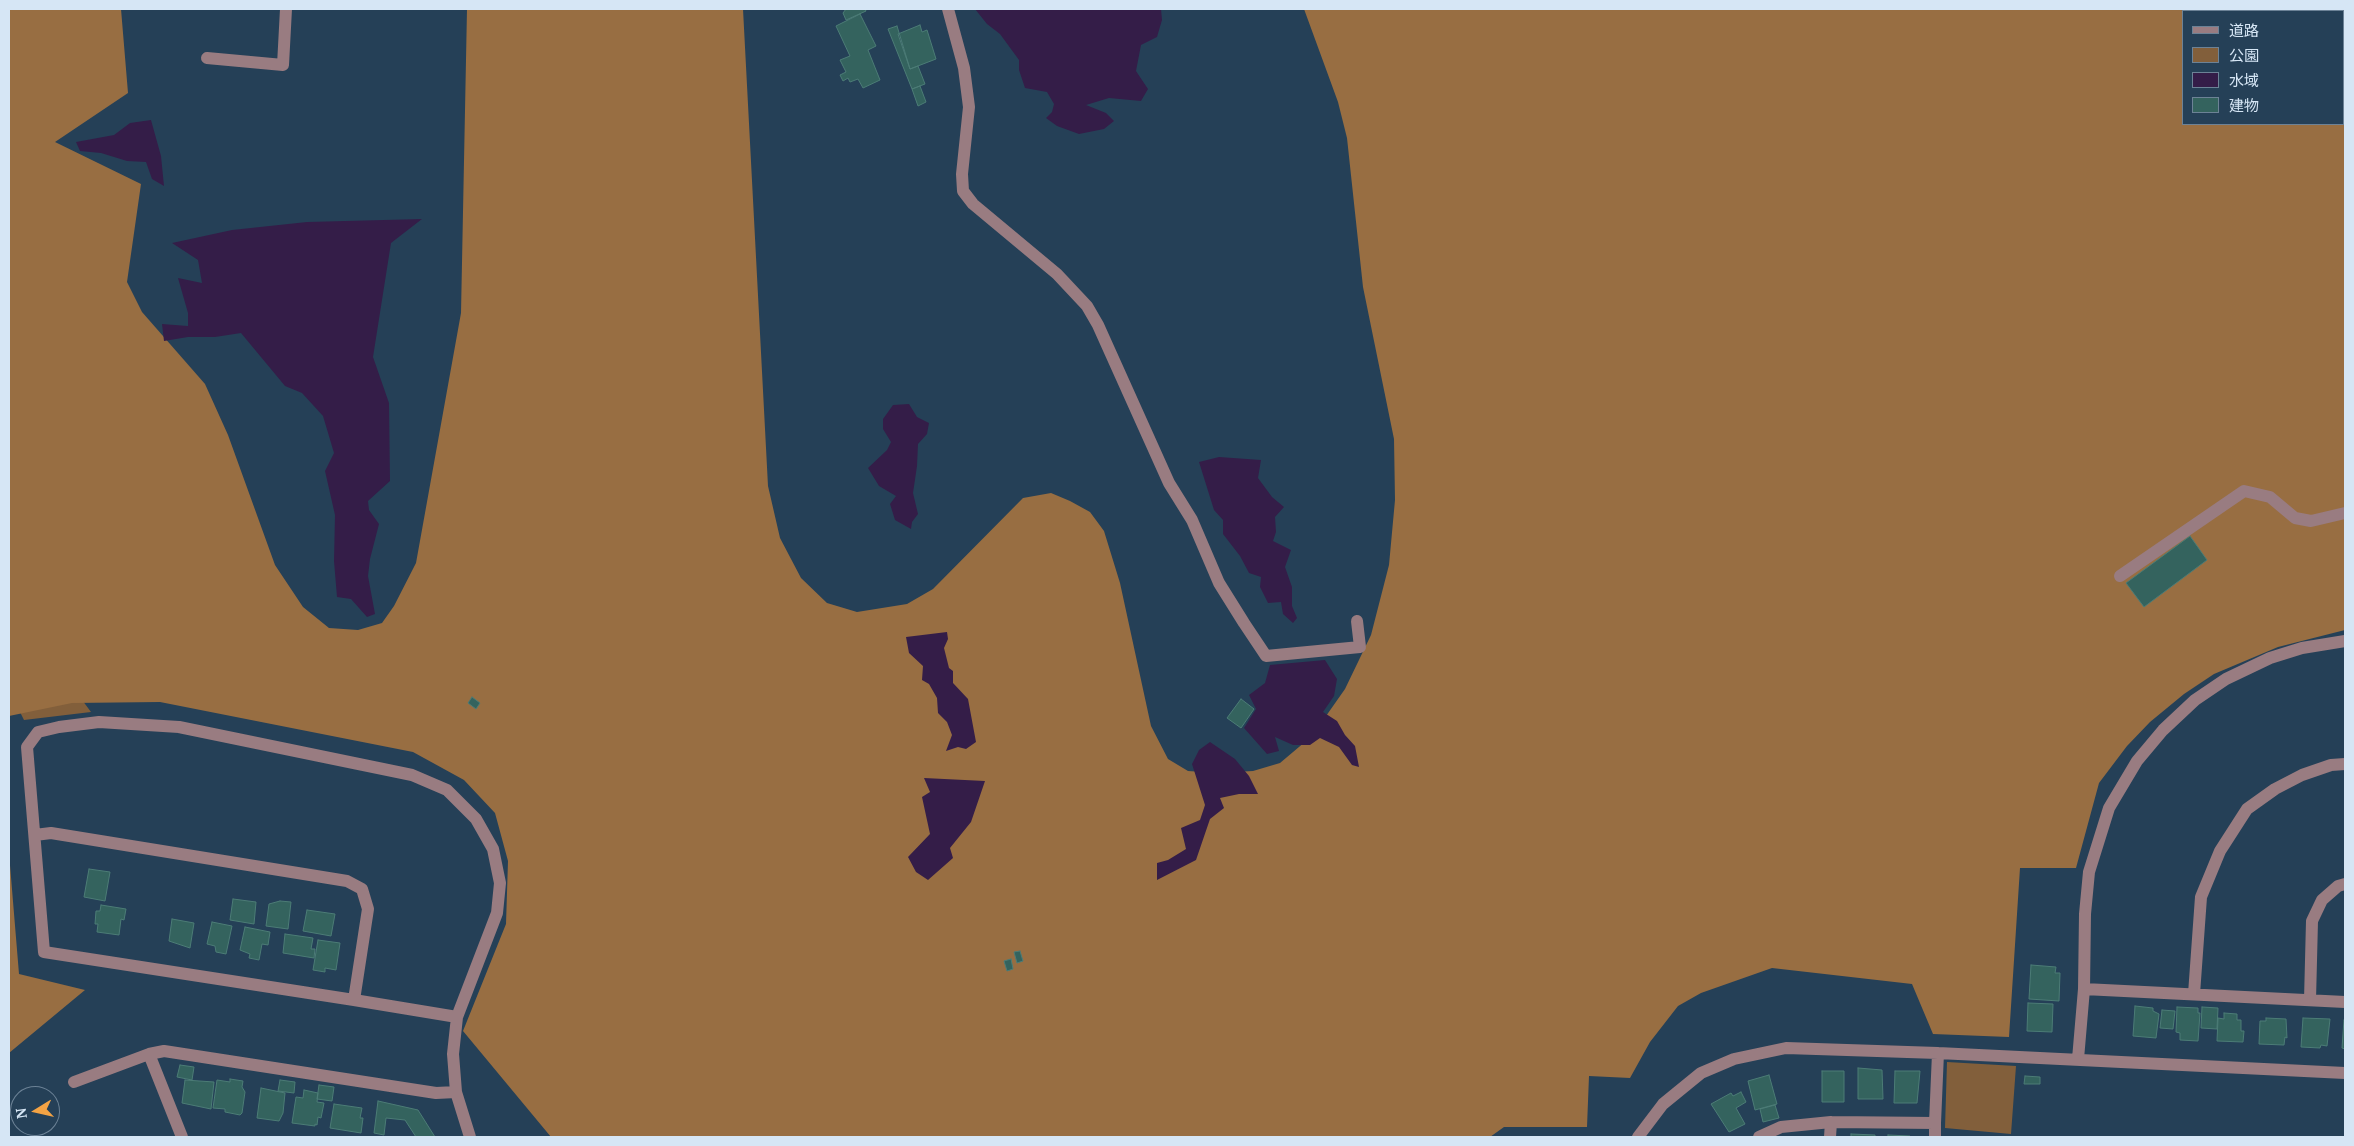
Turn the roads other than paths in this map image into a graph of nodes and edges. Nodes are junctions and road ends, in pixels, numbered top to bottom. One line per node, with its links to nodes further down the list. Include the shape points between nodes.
1 (286, 9): 3 (street, via 283,65)
2 (948, 9): 6 (street, via 964,68 969,107 962,174 964,191 973,204 1057,274 1086,306 1098,325 1169,483 1192,520 1219,583 1266,656 1360,647)
3 (208, 58)
4 (2345, 513): 5 (street, via 2311,521 2295,518 2270,497 2244,491)
5 (2120, 576)
6 (1357, 621)
7 (2345, 641): 11 (street, via 2302,648 2270,658 2226,679 2195,700 2163,730 2137,761 2109,808 2089,872)
8 (2345, 764): 12 (street, via 2309,772 2247,809 2220,851 2201,897)
9 (34, 835): 13 (street, via 44,952); 13 (street, via 51,833 347,881 362,889 368,909); 16 (street, via 27,747 38,732 98,722 179,727 412,775 447,790 476,819 493,849 500,882 497,913)
10 (2345, 884): 14 (street, via 2322,900 2312,920)
11 (2084, 989): 12 (street); 19 (street)
12 (2194, 994): 14 (street)
13 (354, 1000): 16 (street)
14 (2310, 1000): 15 (street)
15 (2345, 1002)
16 (457, 1017): 22 (street, via 453,1054)
17 (1938, 1052): 19 (street); 24 (street); 27 (street, via 1786,1048 1734,1059 1701,1074 1663,1104)
18 (149, 1054): 21 (street); 22 (street, via 164,1051 436,1093); 25 (street)
19 (2078, 1059): 20 (street)
20 (2345, 1073)
21 (74, 1082)
22 (456, 1092): 26 (street)
23 (1831, 1122): 24 (street); 28 (street, via 1781,1127); 29 (street)
24 (1935, 1123): 30 (street)
25 (182, 1137)
26 (470, 1137)
27 (1638, 1137)
28 (1759, 1137)
29 (1830, 1137)
30 (1935, 1137)

